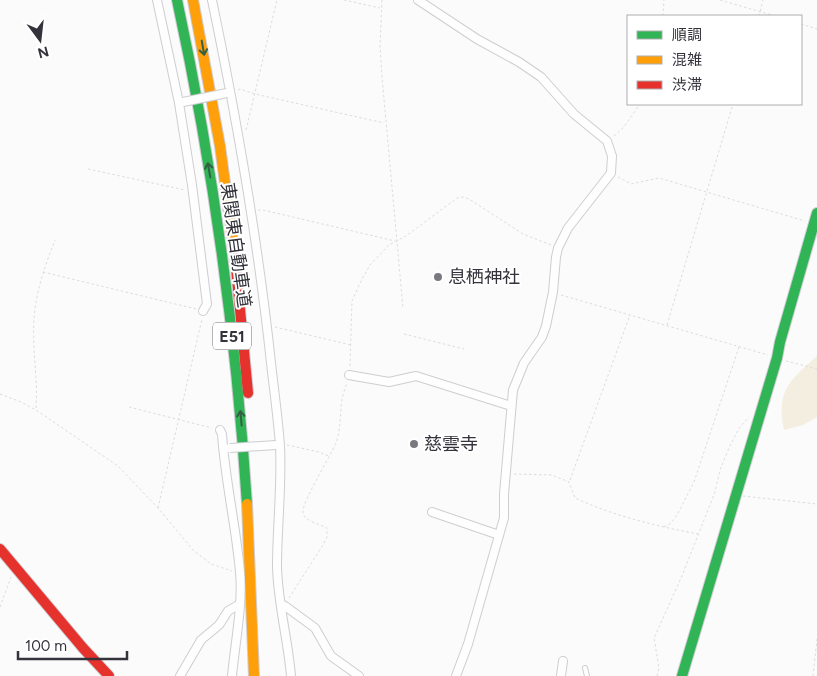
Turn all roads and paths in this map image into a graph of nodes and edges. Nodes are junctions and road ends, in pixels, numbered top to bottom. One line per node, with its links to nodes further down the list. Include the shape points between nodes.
1 (156, 0): 21 (street)
2 (177, 0): 3 (main road, 東関東自動車道 / E51, one-way to 2, via 227,194 247,377 256,569 254,676 247,503 237,378 214,195)
3 (193, 0)
4 (212, 0): 19 (street)
5 (278, 0): 20 (path)
6 (344, 0): 12 (path)
7 (382, 0): 12 (path)
8 (418, 0): 26 (street, via 541,77 574,114)
9 (664, 0): 14 (path)
10 (720, 0): 13 (path)
11 (763, 0): 13 (path)
12 (380, 9): 24 (path)
13 (760, 12): 15 (path); 16 (path)
14 (663, 15)
15 (759, 15)
16 (771, 15)
17 (802, 24): 18 (path)
18 (817, 29)
19 (229, 93): 20 (path, via 240,89); 21 (street, bridge); 25 (street)
20 (255, 94): 24 (path); 25 (path, via 247,129)
21 (181, 102): 29 (street)
22 (639, 105): 26 (path, via 624,128)
23 (733, 105): 30 (path)
24 (385, 123): 35 (path)
25 (240, 136): 31 (street)
26 (607, 141): 28 (street, via 612,156)
27 (88, 169): 29 (path)
28 (611, 172): 30 (path, via 628,184 659,178); 36 (street, via 568,228)
29 (193, 192): 40 (street, via 207,304)
30 (707, 193): 33 (path); 42 (path)
31 (252, 211): 35 (path, via 263,210); 43 (street)
32 (817, 213): 33 (main road)
33 (814, 224): 48 (main road)
34 (55, 240): 37 (path)
35 (396, 241): 36 (path, via 463,197 523,234); 39 (path); 45 (path, via 380,253 355,292)
36 (558, 248): 38 (street)
37 (43, 272): 40 (path); 54 (path, via 34,320)
38 (553, 292): 41 (path); 52 (street, via 542,337 518,375 512,390)
39 (403, 308)
40 (203, 310): 56 (path)
41 (630, 314): 42 (path); 62 (path)
42 (667, 325): 46 (path)
43 (267, 328): 45 (path, via 276,327); 58 (street)
44 (404, 334): 47 (path)
45 (352, 345): 50 (path)
46 (739, 346): 48 (path); 67 (path, via 694,482 677,515)
47 (464, 349)
48 (777, 358): 49 (path); 55 (main road)
49 (817, 370)
50 (349, 375): 52 (street, via 389,382 416,376); 60 (path, via 341,402 339,435)
51 (0, 394): 54 (path)
52 (511, 406): 61 (street)
53 (129, 407): 56 (path)
54 (36, 410): 65 (path, via 118,466)
55 (760, 410): 63 (main road); 68 (path, via 739,428 720,470)
56 (179, 419): 57 (path); 65 (path)
57 (220, 430): 59 (street)
58 (278, 445): 59 (street, bridge); 60 (path); 74 (street, via 277,567)
59 (227, 448): 72 (street)
60 (329, 456): 74 (path, via 302,513 305,518 327,528 327,537)
61 (505, 474): 62 (path, via 552,475); 69 (street, via 504,518)
62 (569, 482): 67 (path, via 576,498)
63 (735, 495): 64 (path); 88 (main road)
64 (817, 504)
65 (158, 508): 72 (path, via 203,558 222,568)
66 (432, 512): 69 (street)
67 (664, 527): 68 (path)
68 (698, 534): 87 (path, via 654,638 659,668)
69 (499, 536): 84 (street)
70 (0, 549): 71 (main road)
71 (15, 567): 75 (path); 79 (main road)
72 (240, 572): 73 (street)
73 (240, 604): 80 (street, via 228,611 219,625 202,640); 81 (street)
74 (283, 605): 82 (street); 83 (street, via 315,628 331,656)
75 (0, 607)
76 (817, 639): 89 (path)
77 (563, 660): 85 (street)
78 (586, 668): 86 (lane)
79 (109, 676)
80 (180, 676)
81 (232, 676)
82 (291, 676)
83 (359, 676)
84 (456, 676)
85 (561, 676)
86 (587, 676)
87 (657, 676)
88 (682, 676)
89 (813, 676)

